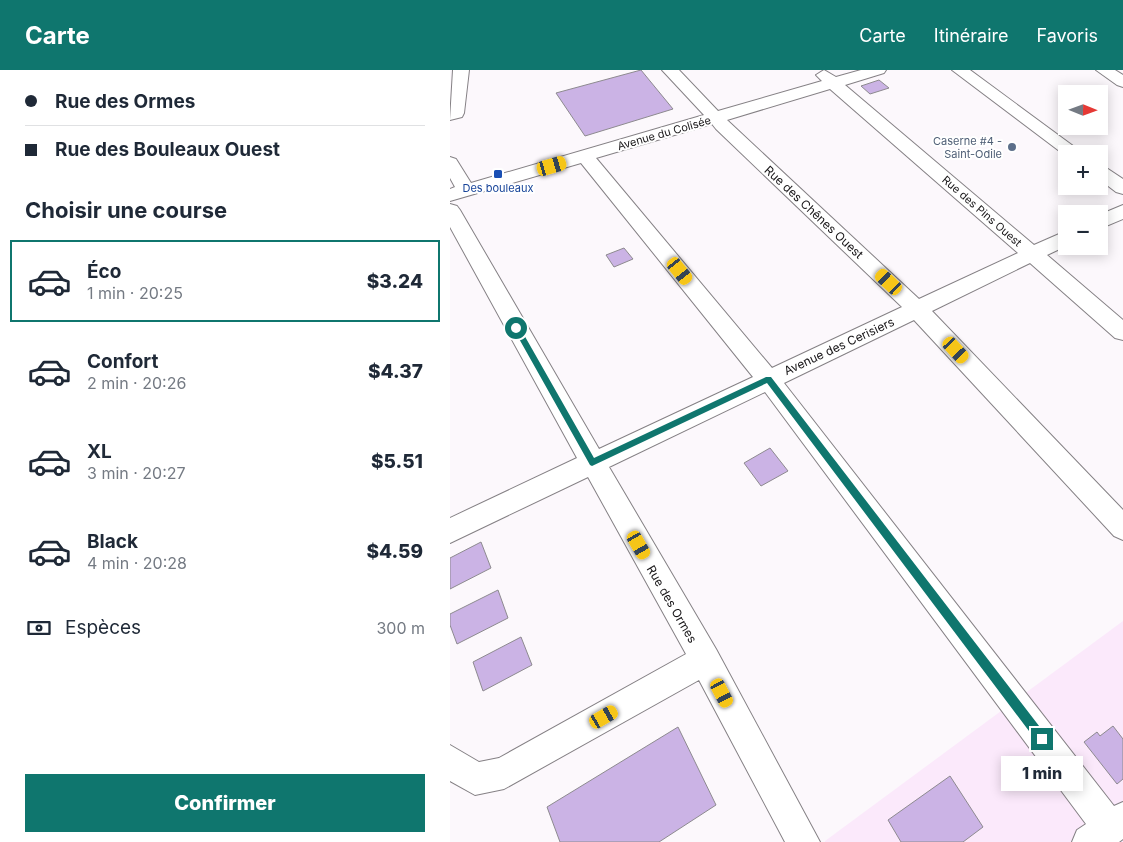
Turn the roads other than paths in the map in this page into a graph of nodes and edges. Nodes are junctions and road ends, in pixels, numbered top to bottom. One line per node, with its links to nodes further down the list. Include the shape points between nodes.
1 (461, 70): 9 (street, via 456,113)
2 (670, 70): 10 (street, Rue des Chênes Ouest)
3 (818, 70): 8 (street, Rue des Pins Ouest)
4 (878, 70): 8 (street, Avenue du Colisée)
5 (960, 70): 11 (street)
6 (1104, 70): 7 (street)
7 (1123, 82)
8 (834, 83): 10 (street, Avenue du Colisée); 20 (street, Rue des Pins Ouest)
9 (450, 115)
10 (715, 118): 12 (street, Avenue du Colisée); 21 (street, Rue des Chênes Ouest)
11 (1064, 145)
12 (585, 156): 16 (street, Avenue du Colisée); 23 (street)
13 (450, 163): 16 (street, Rue des Ormes)
14 (1108, 177): 15 (street)
15 (1123, 188)
16 (455, 199): 24 (street, Rue des Ormes)
17 (1123, 211): 18 (street)
18 (1108, 218)
19 (1058, 242): 20 (street, Avenue des Cerisiers)
20 (1032, 254): 21 (street, Avenue des Cerisiers); 22 (street, Rue des Pins Ouest)
21 (917, 309): 23 (street, Avenue des Cerisiers); 25 (street, Rue des Chênes Ouest)
22 (1123, 332)
23 (768, 380): 24 (street, Avenue des Cerisiers); 29 (street)
24 (592, 463): 26 (street, Avenue des Cerisiers); 27 (street, Rue des Ormes)
25 (1123, 528)
26 (450, 531)
27 (704, 660): 28 (street, via 504,773 475,779); 30 (street, Rue des Ormes)
28 (450, 761)
29 (1107, 830)
30 (803, 842)

